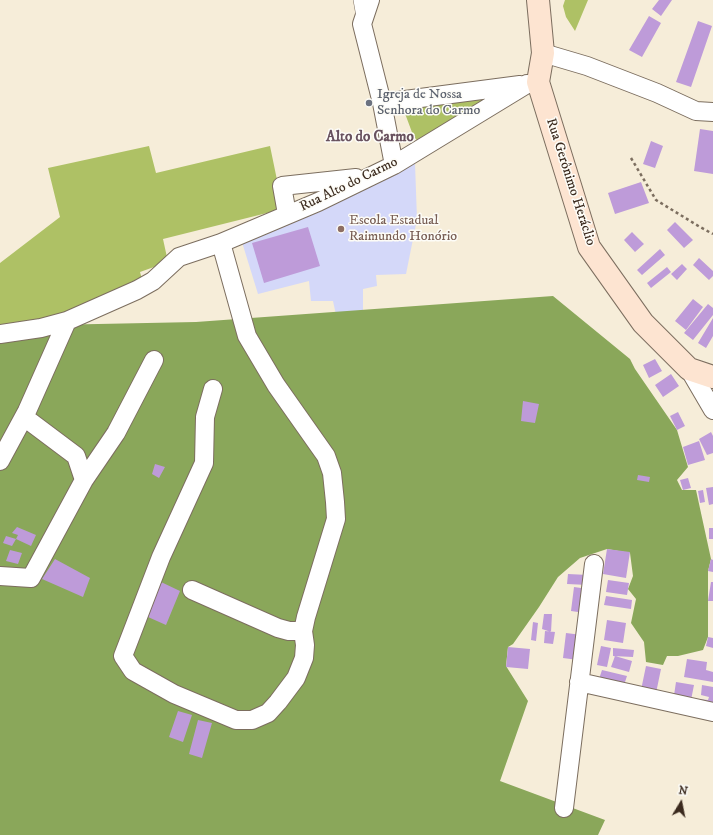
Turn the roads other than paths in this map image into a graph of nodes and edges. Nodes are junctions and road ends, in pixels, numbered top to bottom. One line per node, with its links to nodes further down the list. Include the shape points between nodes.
1 (358, 0): 4 (lane)
2 (370, 0): 4 (street)
3 (538, 0): 5 (street)
4 (362, 24): 7 (street)
5 (543, 53): 6 (street); 8 (street, via 587,66 696,111)
6 (532, 83): 7 (street); 9 (street, Rua Alto do Carmo); 16 (street, Rua Gerônimo Heráclio, via 589,247 644,323)
7 (382, 103): 9 (street)
8 (713, 112)
9 (394, 165): 10 (street, Rua Alto do Carmo)
10 (370, 177): 11 (street, Rua Alto do Carmo); 11 (street, via 282,186)
11 (287, 214): 12 (street, Rua Alto do Carmo)
12 (221, 243): 13 (street, Rua Alto do Carmo, via 179,257 153,281 138,290); 26 (street, via 247,336 276,385 326,456 332,473 336,519)
13 (67, 321): 14 (street); 20 (street)
14 (0, 334)
15 (154, 360): 22 (street, via 116,433)
16 (689, 369): 17 (street); 19 (street, Rua Gerônimo Heráclio)
17 (713, 377)
18 (213, 389): 26 (street, via 205,417 204,463 161,557 123,656 133,671 174,694 236,720 252,720 268,713 296,678 304,658)
19 (713, 410)
20 (24, 417): 21 (street); 22 (street, via 76,456)
21 (0, 461)
22 (84, 480): 24 (street, via 31,578)
23 (594, 564): 27 (street)
24 (0, 576)
25 (192, 590): 26 (street, via 278,628)
26 (303, 631)
27 (579, 682): 28 (street); 29 (street)
28 (713, 712)
29 (564, 808)

